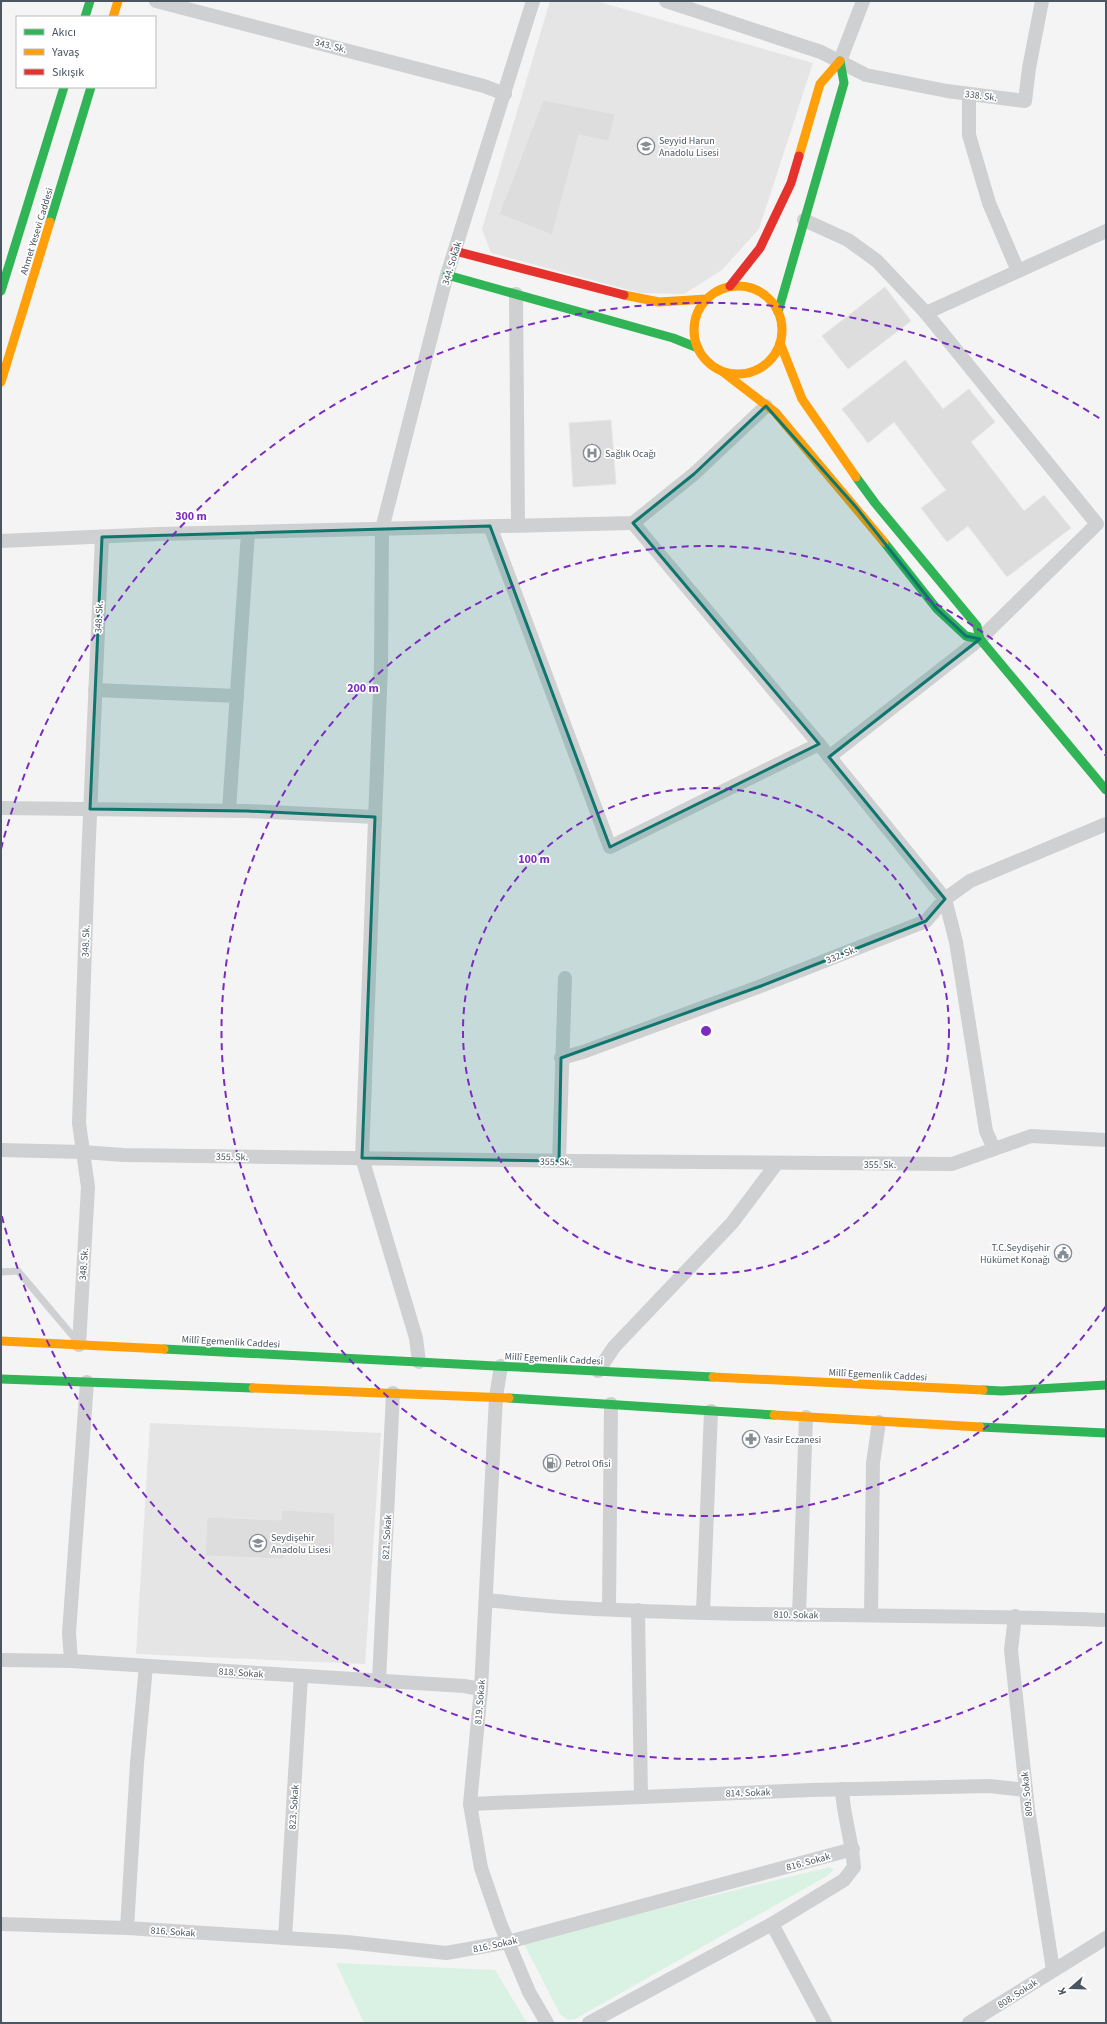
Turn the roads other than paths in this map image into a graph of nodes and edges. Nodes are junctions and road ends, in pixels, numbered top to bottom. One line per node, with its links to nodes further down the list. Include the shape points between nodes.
1 (90, 1): 8 (street)
2 (118, 1): 9 (street)
3 (156, 1): 13 (street, 343. Sk., via 461,80)
4 (533, 1): 13 (street, 344. Sokak)
5 (666, 1): 10 (street, 338. Sk., via 821,52)
6 (863, 1): 10 (street)
7 (1042, 1): 14 (street, 338. Sk., via 1025,101)
8 (85, 16)
9 (113, 16)
10 (840, 61): 14 (street, 338. Sk., via 866,75); 15 (street, via 844,83); 20 (street, via 820,84 792,183 760,248)
11 (64, 88): 21 (street, Ahmet Yesevi Caddesi)
12 (92, 88): 29 (street, Ahmet Yesevi Caddesi)
13 (505, 94): 17 (street, 344. Sokak)
14 (969, 94): 18 (street, via 970,135 989,203)
15 (804, 220): 24 (street); 25 (street, via 848,240 878,261)
16 (1106, 231): 18 (street)
17 (454, 251): 19 (street, 344. Sokak); 23 (street, via 639,299 659,302)
18 (1018, 271): 25 (street)
19 (447, 275): 22 (street); 35 (street, 344. Sokak)
20 (730, 286): 23 (street); 24 (street, via 756,290 770,300)
21 (1, 292)
22 (516, 294): 27 (street, via 673,338); 33 (street)
23 (707, 299): 27 (street, via 694,322)
24 (778, 312): 26 (street, via 782,325)
25 (926, 313): 31 (street)
26 (780, 342): 28 (street, via 772,358 758,369 741,374); 39 (street, via 802,399 819,426 875,503 977,626)
27 (698, 348): 28 (street, via 708,363)
28 (723, 372): 30 (street)
29 (1, 382)
30 (766, 406): 32 (street, via 694,474); 39 (street, via 775,412 856,508 937,609 966,636)
31 (1102, 522): 39 (street)
32 (633, 523): 33 (street); 42 (street)
33 (518, 525): 34 (street)
34 (490, 526): 35 (street); 42 (street, via 610,847)
35 (382, 529): 36 (street); 48 (street, 344. Sokak, via 381,664)
36 (248, 532): 37 (street); 41 (street)
37 (102, 536): 38 (street); 40 (street, 348. Sk.)
38 (1, 541)
39 (980, 639): 43 (street); 44 (street)
40 (95, 690): 41 (street); 46 (street, 348. Sk.)
41 (237, 696): 47 (street)
42 (819, 744): 43 (street)
43 (829, 757): 50 (street)
44 (1106, 790)
45 (1, 808): 46 (street)
46 (90, 809): 47 (street); 56 (street, 348. Sk., via 80,1123)
47 (229, 810): 48 (street)
48 (375, 817): 57 (street, 344. Sokak)
49 (1106, 824): 50 (street, 332. Sk., via 970,881)
50 (945, 899): 52 (street, 332. Sk., via 926,921 753,989); 54 (street, via 956,942 986,1131)
51 (565, 978): 52 (street)
52 (561, 1058): 58 (street)
53 (1106, 1140): 54 (street, 355. Sk., via 1031,1136)
54 (994, 1149): 59 (street, 355. Sk., via 952,1164)
55 (1, 1150): 56 (street, 355. Sk.)
56 (83, 1152): 57 (street, 355. Sk., via 123,1155); 62 (street, 348. Sk., via 88,1187)
57 (362, 1158): 58 (street, 355. Sk.); 63 (street, 344. Sokak, via 416,1338)
58 (559, 1161): 59 (street, 355. Sk.)
59 (777, 1163): 65 (street, via 732,1223 614,1347)
60 (1, 1272): 62 (lane, via 18,1271)
61 (1, 1341): 62 (street, Millî Egemenlik Caddesi)
62 (79, 1344): 63 (street, Millî Egemenlik Caddesi)
63 (419, 1362): 64 (street, Millî Egemenlik Caddesi)
64 (501, 1366): 65 (street, Millî Egemenlik Caddesi); 70 (street, 819. Sokak)
65 (598, 1371): 68 (street, Millî Egemenlik Caddesi, via 1002,1391)
66 (1, 1379): 67 (street)
67 (87, 1382): 69 (street); 85 (street, via 69,1633)
68 (1106, 1384)
69 (393, 1393): 70 (street); 88 (street, 821. Sokak)
70 (496, 1397): 71 (street); 76 (street, 819. Sokak)
71 (611, 1404): 72 (street); 77 (street)
72 (710, 1411): 73 (street); 79 (street)
73 (806, 1417): 74 (street); 80 (street)
74 (879, 1422): 75 (street); 81 (street, via 873,1464)
75 (1106, 1433)
76 (486, 1600): 77 (street, 810. Sokak); 89 (street, 819. Sokak)
77 (609, 1609): 78 (street, 810. Sokak)
78 (638, 1610): 79 (street, 810. Sokak); 92 (street)
79 (703, 1612): 80 (street, 810. Sokak)
80 (799, 1615): 81 (street, 810. Sokak)
81 (871, 1615): 82 (street, 810. Sokak)
82 (1015, 1616): 83 (street, 810. Sokak); 91 (street, 809. Sokak, via 1011,1650)
83 (1106, 1620)
84 (1, 1660): 85 (street, 818. Sokak)
85 (72, 1661): 86 (street, 818. Sokak)
86 (146, 1666): 87 (street, 818. Sokak); 97 (street)
87 (301, 1676): 88 (street, 818. Sokak); 98 (street, 823. Sokak)
88 (379, 1681): 89 (street, 818. Sokak)
89 (481, 1689): 93 (street, 819. Sokak)
90 (842, 1789): 91 (street, 814. Sokak, via 989,1786); 92 (street, 814. Sokak); 94 (street)
91 (1026, 1790): 101 (street, 809. Sokak)
92 (641, 1797): 93 (street, 814. Sokak)
93 (470, 1804): 100 (street, 819. Sokak, via 480,1868)
94 (853, 1849): 96 (street, via 854,1867 844,1880); 100 (street, 816. Sokak)
95 (1, 1924): 97 (street, 816. Sokak)
96 (772, 1924): 104 (street); 105 (street)
97 (127, 1928): 98 (street, 816. Sokak)
98 (285, 1938): 100 (street, 816. Sokak, via 446,1953)
99 (1106, 1938): 101 (street, 808. Sokak)
100 (508, 1942): 103 (street, 819. Sokak, via 529,1992)
101 (1053, 1970): 102 (street, 808. Sokak)
102 (989, 2018): 106 (street, 808. Sokak)
103 (547, 2023)
104 (589, 2023)
105 (825, 2023)
106 (969, 2023)

